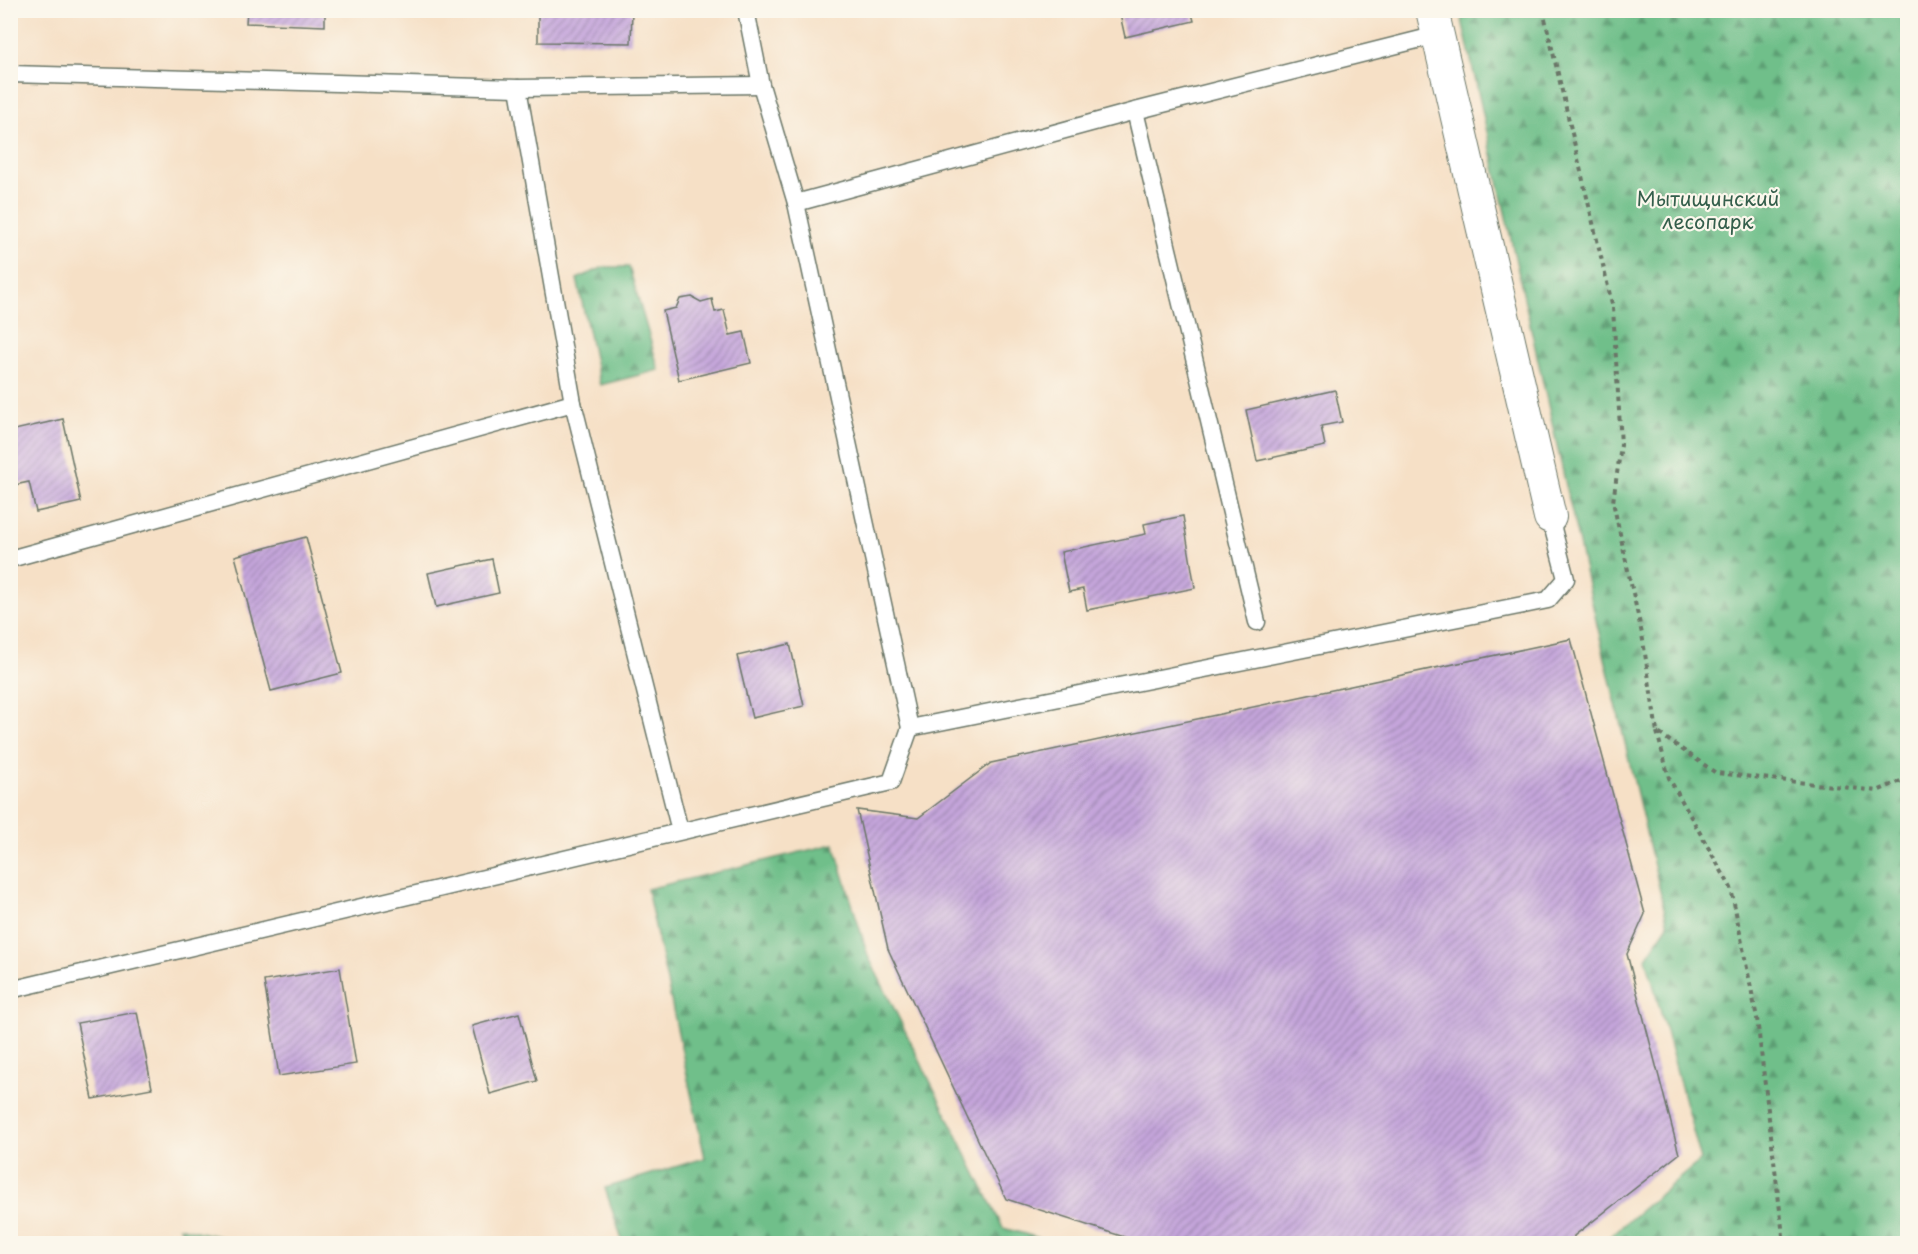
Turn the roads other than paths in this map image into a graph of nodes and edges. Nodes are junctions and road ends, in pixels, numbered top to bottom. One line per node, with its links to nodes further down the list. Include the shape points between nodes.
1 (746, 10): 4 (lane)
2 (1435, 23): 6 (lane); 9 (street)
3 (10, 74): 5 (lane)
4 (761, 85): 5 (lane); 7 (lane)
5 (519, 88): 8 (lane)
6 (1136, 111): 7 (lane); 11 (lane)
7 (796, 203): 12 (lane)
8 (573, 403): 10 (lane); 13 (lane)
9 (1550, 517): 12 (lane, via 1566,579 1548,600)
10 (10, 559)
11 (1257, 622)
12 (910, 728): 13 (lane, via 891,782)
13 (680, 831): 14 (lane)
14 (10, 990)

